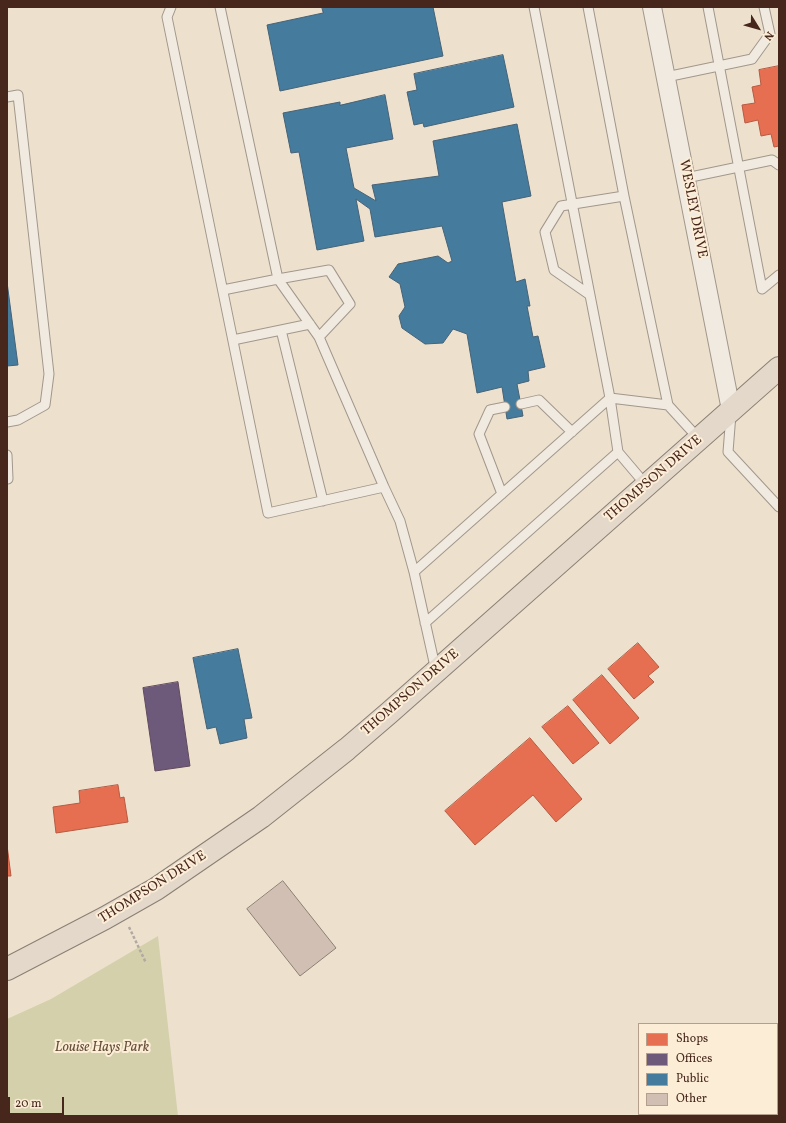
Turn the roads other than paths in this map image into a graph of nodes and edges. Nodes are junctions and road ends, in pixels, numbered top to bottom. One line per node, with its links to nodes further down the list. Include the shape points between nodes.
1 (172, 7): 18 (lane, via 167,17)
2 (220, 7): 17 (lane)
3 (534, 7): 15 (lane)
4 (588, 7): 14 (lane)
5 (652, 7): 9 (street, WESLEY DRIVE)
6 (708, 7): 8 (lane)
7 (764, 7): 8 (lane, via 770,34 752,59)
8 (719, 66): 9 (lane); 12 (lane)
9 (666, 77): 13 (street, WESLEY DRIVE)
10 (7, 97): 30 (lane, via 18,95 49,374 45,405 18,420)
11 (779, 165): 12 (lane, via 772,160)
12 (738, 167): 13 (lane); 16 (lane, via 762,289)
13 (686, 178): 29 (street, WESLEY DRIVE)
14 (624, 196): 15 (lane); 27 (lane)
15 (572, 204): 19 (lane); 19 (lane, via 561,206 545,232 554,270)
16 (779, 275)
17 (278, 279): 18 (lane); 20 (lane); 22 (lane, via 329,270 350,304)
18 (223, 290): 23 (lane)
19 (590, 295): 25 (lane)
20 (310, 324): 21 (lane); 22 (lane)
21 (281, 330): 23 (lane); 39 (lane)
22 (319, 338): 37 (lane)
23 (233, 340): 39 (lane, via 268,513)
24 (779, 368): 29 (main road, THOMPSON DRIVE)
25 (610, 398): 27 (lane); 31 (lane); 33 (lane)
26 (521, 404): 31 (lane, via 538,400)
27 (668, 405): 32 (lane)
28 (505, 407): 38 (lane, via 490,410 479,434)
29 (731, 410): 32 (main road, THOMPSON DRIVE); 40 (lane, via 728,452)
30 (7, 422)
31 (572, 432): 38 (lane)
32 (699, 439): 36 (main road, THOMPSON DRIVE)
33 (618, 452): 36 (lane); 42 (lane)
34 (7, 455): 35 (lane)
35 (7, 479)
36 (646, 486): 43 (main road, THOMPSON DRIVE)
37 (384, 487): 39 (lane); 41 (lane, via 400,520)
38 (502, 494): 41 (lane)
39 (322, 500)
40 (779, 507)
41 (414, 572): 42 (lane)
42 (425, 623): 43 (lane)
43 (436, 672): 44 (main road, THOMPSON DRIVE, via 347,749 261,817 156,889)
44 (7, 970)

